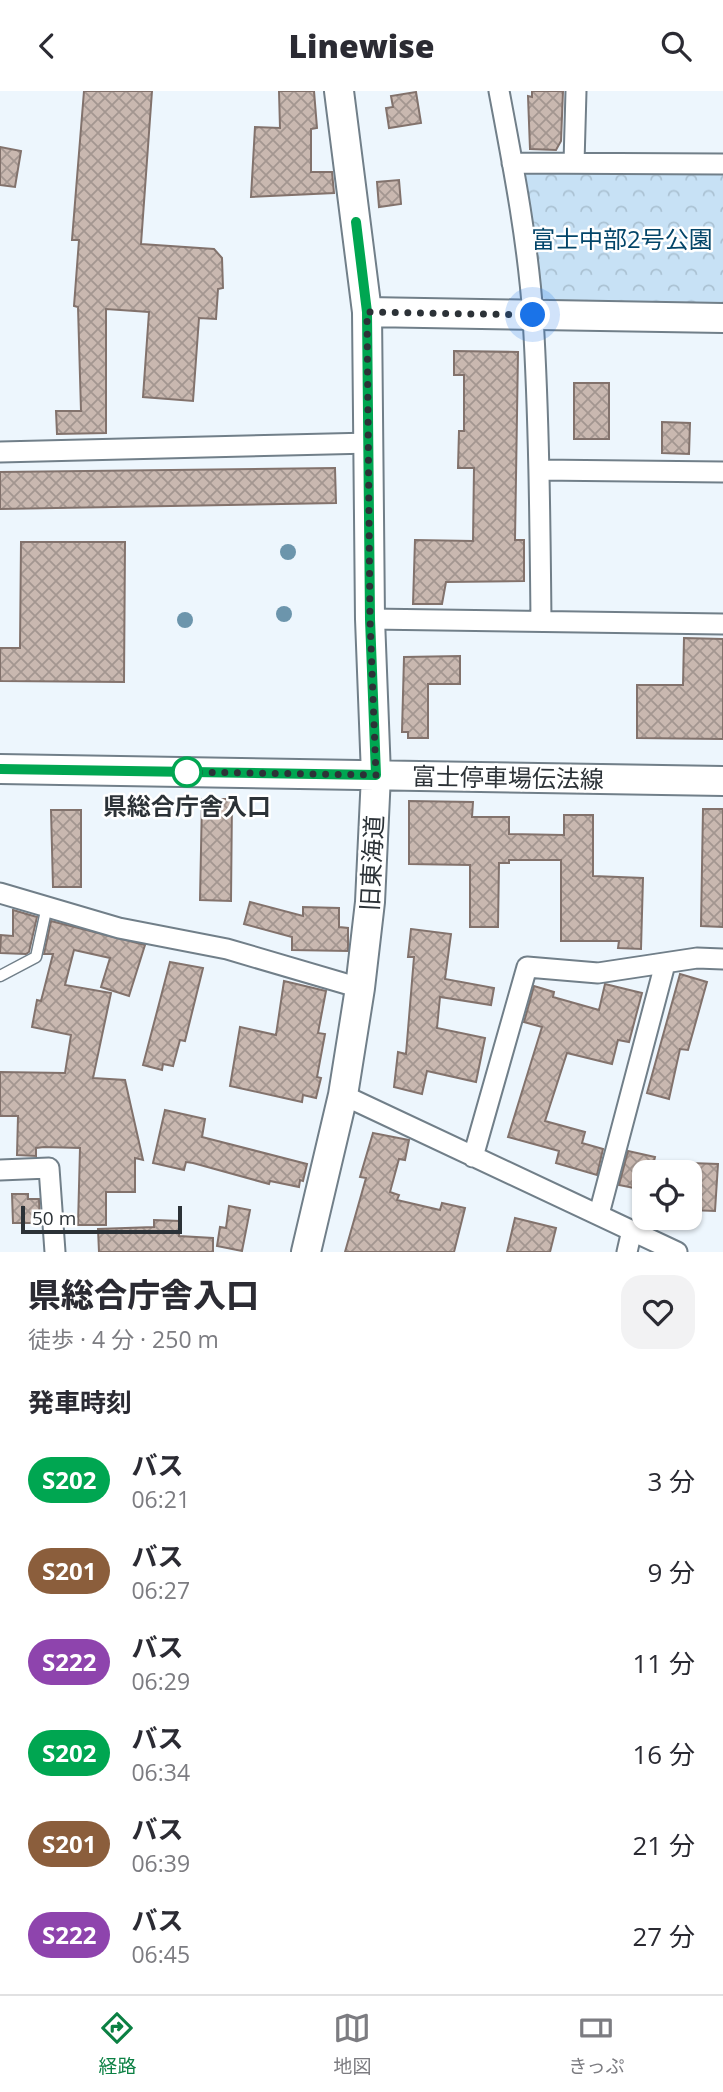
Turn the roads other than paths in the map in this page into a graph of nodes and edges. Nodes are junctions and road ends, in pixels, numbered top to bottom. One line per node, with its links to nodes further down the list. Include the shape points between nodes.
1 (339, 91): 7 (street, 旧東海道)
2 (499, 91): 4 (street)
3 (576, 91): 5 (street)
4 (512, 163): 5 (street); 8 (street)
5 (574, 163): 6 (street)
6 (723, 164)
7 (367, 312): 8 (street); 10 (street, 旧東海道)
8 (533, 315): 9 (street); 12 (street)
9 (723, 318)
10 (371, 443): 11 (street); 14 (street, 旧東海道)
11 (0, 452)
12 (539, 470): 13 (street); 15 (street)
13 (723, 473)
14 (370, 619): 15 (street); 18 (street, 旧東海道)
15 (541, 621): 16 (street)
16 (723, 624)
17 (0, 769): 18 (street, 富士停車場伝法線)
18 (376, 775): 19 (street, 富士停車場伝法線); 25 (street, 旧東海道, via 370,902)
19 (723, 781)
20 (0, 893): 21 (street)
21 (47, 905): 24 (lane, via 36,957); 25 (street, via 119,928 227,949)
22 (723, 959): 23 (street, via 697,957)
23 (665, 964): 27 (street, via 598,972 527,967); 29 (street)
24 (0, 976)
25 (360, 988): 26 (street, 旧東海道)
26 (343, 1095): 27 (street); 32 (street, 旧東海道)
27 (473, 1157): 29 (street)
28 (0, 1170): 31 (street, via 49,1168)
29 (599, 1214): 30 (street)
30 (632, 1230): 33 (street); 34 (street)
31 (55, 1252)
32 (306, 1252)
33 (627, 1252)
34 (677, 1252)

